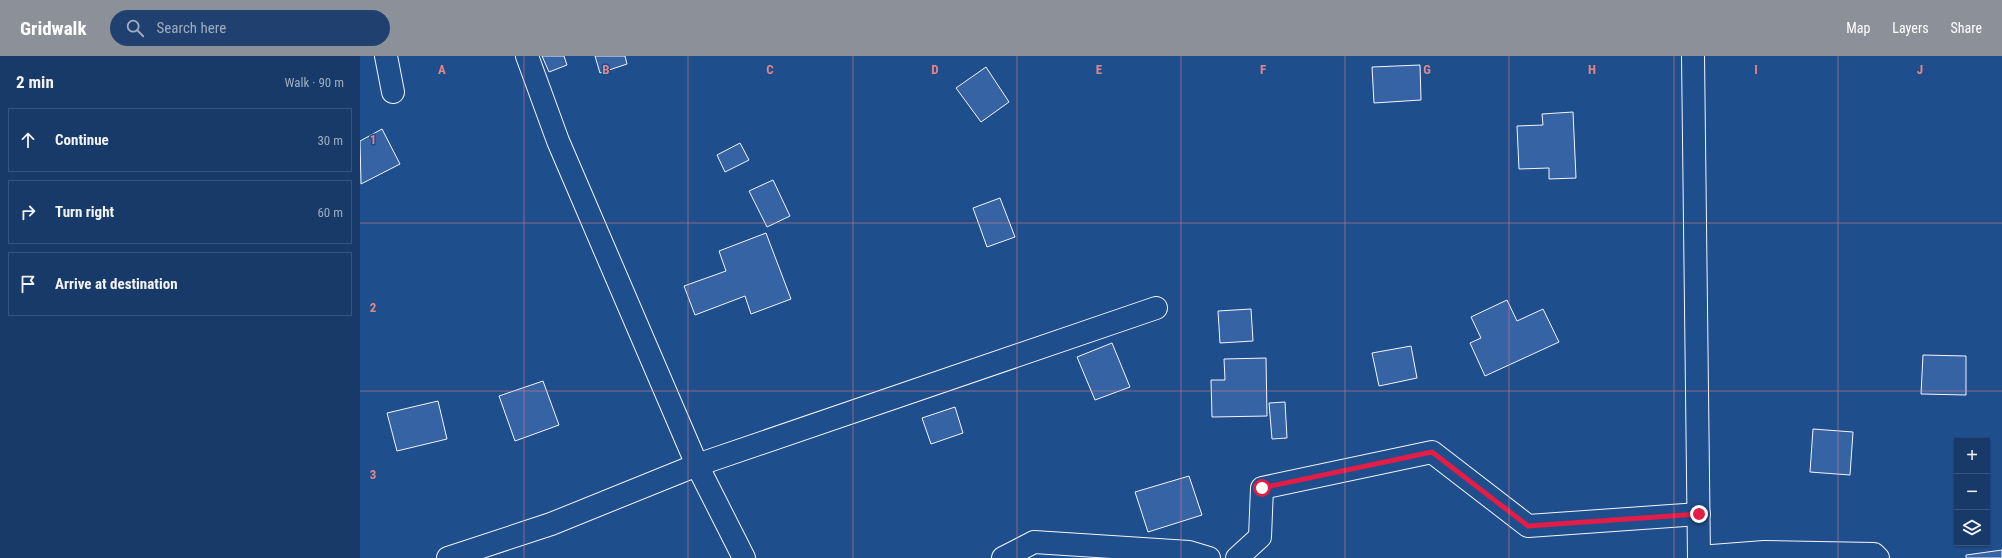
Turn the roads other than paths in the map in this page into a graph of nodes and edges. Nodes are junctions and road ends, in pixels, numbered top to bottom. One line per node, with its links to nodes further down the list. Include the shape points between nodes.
1 (386, 56): 4 (street)
2 (526, 56): 6 (street, via 558,141)
3 (1693, 56): 7 (street)
4 (393, 92)
5 (1156, 308): 6 (street)
6 (697, 465): 9 (street, via 551,524); 10 (street)
7 (1699, 514): 8 (street); 13 (street, via 1528,526 1432,452 1262,488 1260,537)
8 (1699, 557): 14 (street, via 1764,552 1874,554)
9 (448, 558)
10 (744, 558)
11 (1003, 558): 12 (street, via 1034,542 1189,552)
12 (1209, 558)
13 (1237, 558)
14 (1878, 558)

